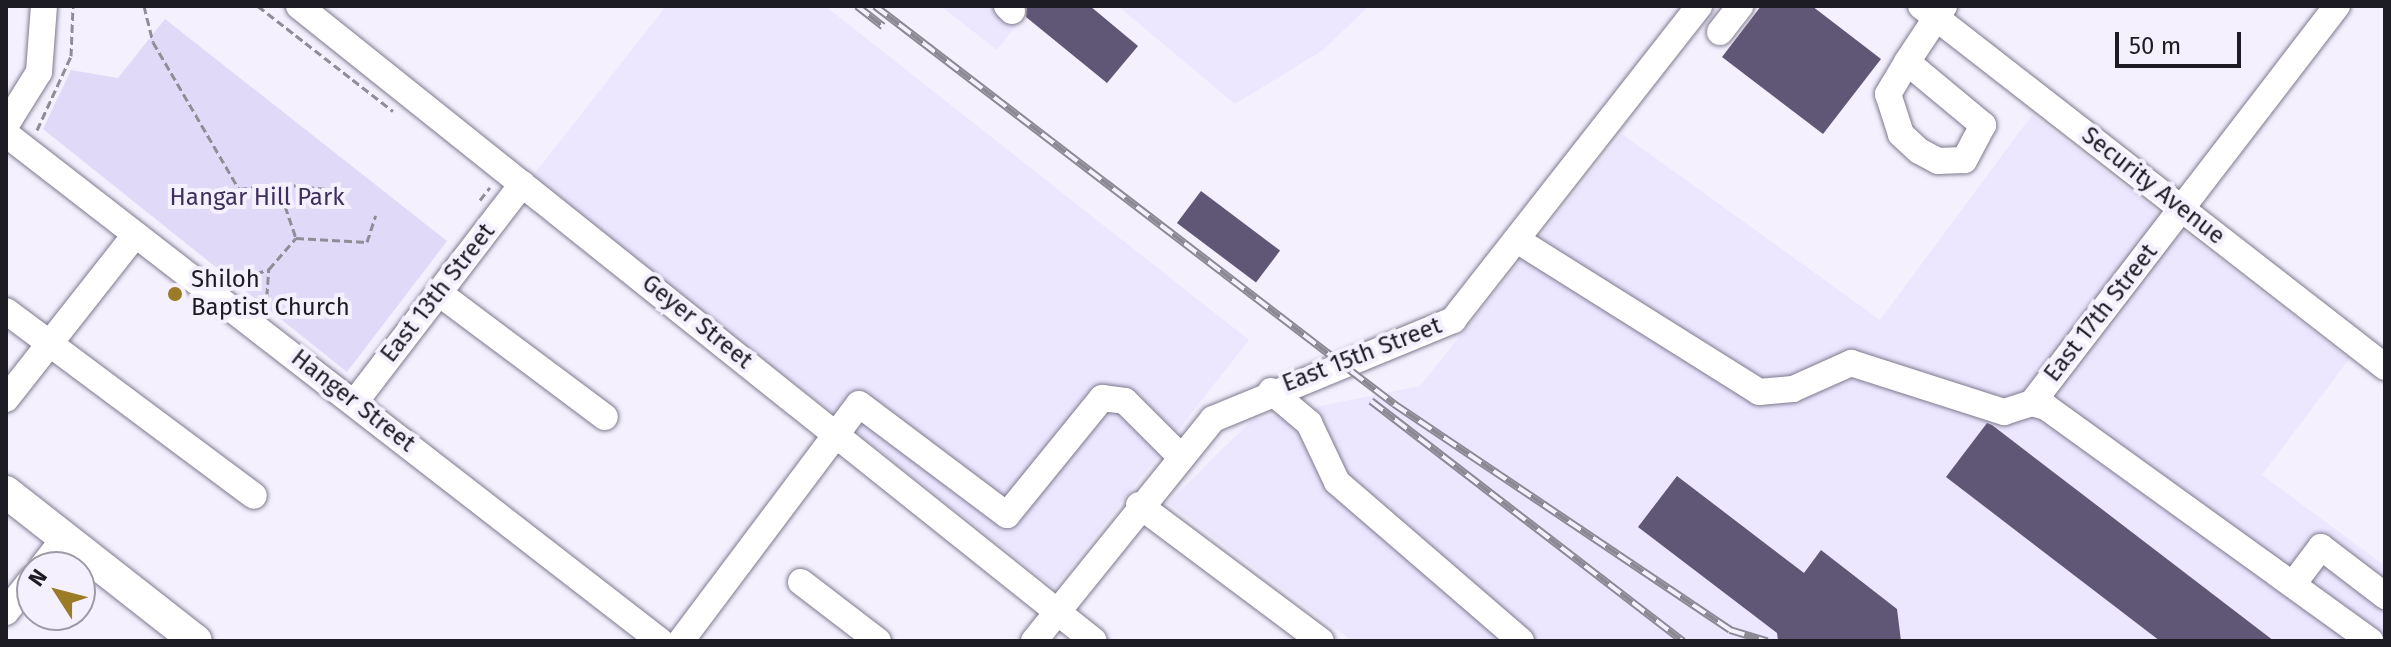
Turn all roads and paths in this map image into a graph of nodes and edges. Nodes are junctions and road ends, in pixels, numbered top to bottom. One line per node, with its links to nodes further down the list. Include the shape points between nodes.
1 (44, 6): 10 (street, via 39,72)
2 (144, 6): 13 (path, via 153,42 239,189)
3 (299, 6): 12 (street, Geyer Street)
4 (1699, 6): 19 (street, East 15th Street)
5 (2337, 6): 15 (street, East 17th Street)
6 (1739, 7): 8 (street)
7 (1934, 10): 9 (street); 15 (street, Security Avenue)
8 (1720, 32)
9 (1907, 62)
10 (6, 125)
11 (6, 134): 17 (street, Hanger Street)
12 (522, 184): 22 (street, East 13th Street); 32 (street, Geyer Street)
13 (266, 185): 14 (path); 18 (path, via 285,206)
14 (335, 190)
15 (2182, 209): 26 (street, Security Avenue); 28 (street, East 17th Street)
16 (376, 215): 18 (path, via 367,242)
17 (135, 235): 25 (street); 30 (street, Hanger Street)
18 (296, 238): 20 (path)
19 (1517, 240): 27 (street, East 15th Street, via 1453,320); 28 (street, via 1759,392 1793,389 1851,363 2004,412)
20 (269, 269): 21 (path); 24 (path, via 264,299)
21 (223, 283)
22 (439, 293): 30 (street, East 13th Street); 31 (street)
23 (6, 311): 25 (street)
24 (270, 321)
25 (48, 345): 29 (street); 35 (street)
26 (2385, 367)
27 (1271, 391): 33 (street, East 15th Street, via 1213,419); 50 (street, via 1309,423 1321,462 1337,482)
28 (2036, 397): 40 (street)
29 (6, 399)
30 (355, 402): 44 (street, Hanger Street)
31 (605, 417)
32 (835, 436): 33 (street, via 859,404 867,405 1007,515 1102,398 1125,401); 42 (street, Geyer Street); 45 (street)
33 (1179, 455): 36 (street, East 15th Street)
34 (6, 492): 37 (main road)
35 (254, 496)
36 (1139, 505): 42 (street, East 15th Street); 49 (street)
37 (65, 538): 38 (street); 43 (main road)
38 (55, 551)
39 (801, 582): 46 (street)
40 (2294, 583): 41 (street, via 2321,547); 51 (street)
41 (2385, 596)
42 (1055, 612): 47 (street, East 15th Street); 48 (street, Geyer Street)
43 (196, 641)
44 (660, 641)
45 (681, 641)
46 (878, 641)
47 (1034, 641)
48 (1094, 641)
49 (1321, 641)
50 (1521, 641)
51 (2370, 641)

